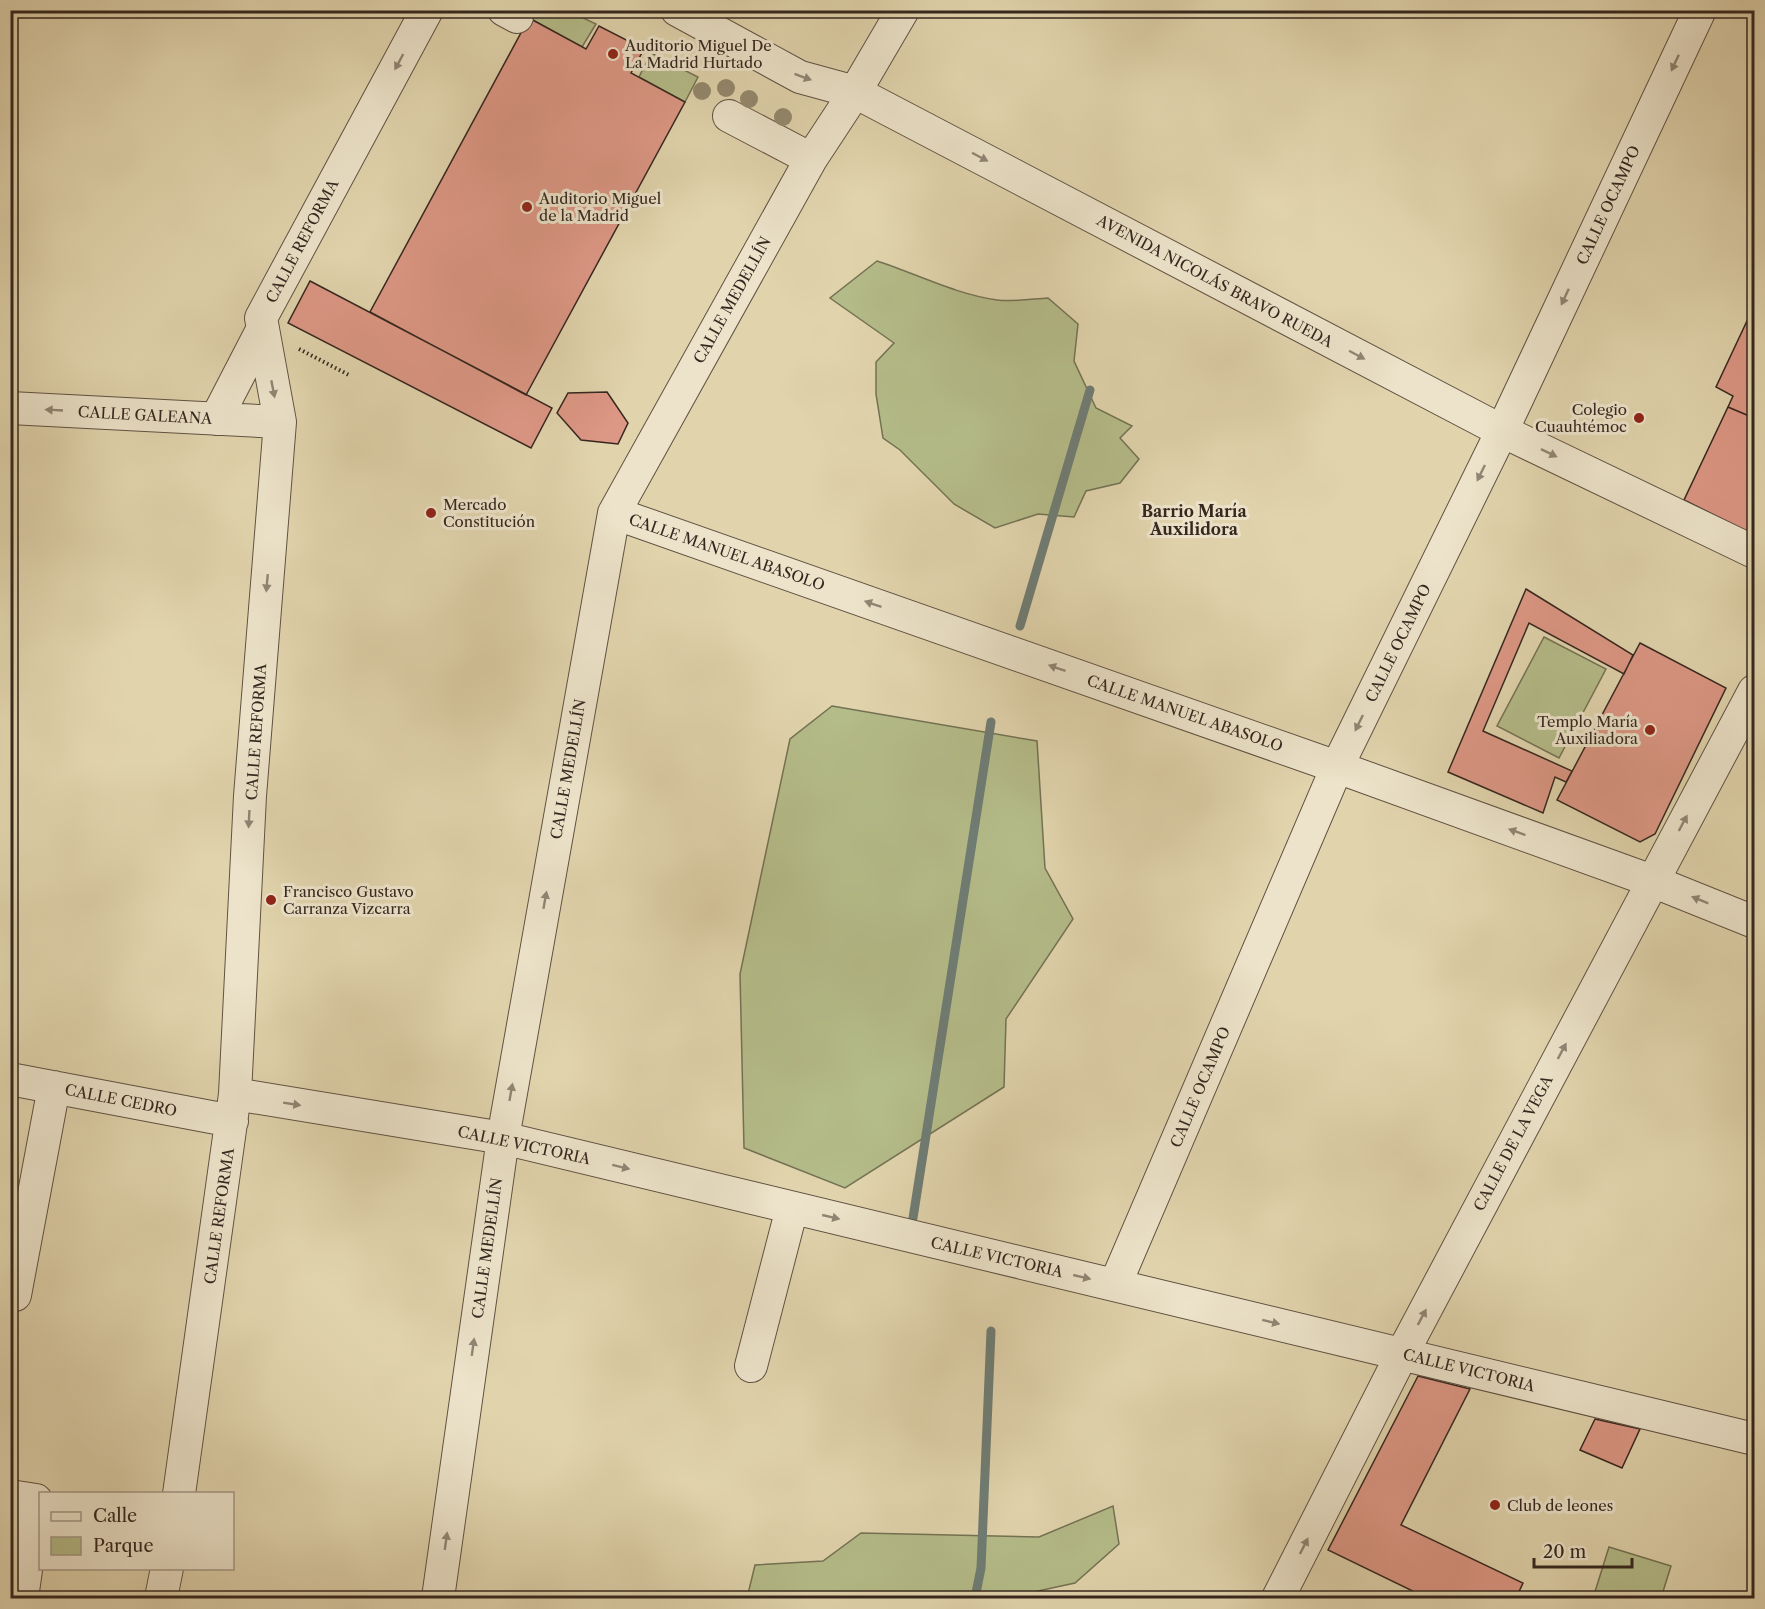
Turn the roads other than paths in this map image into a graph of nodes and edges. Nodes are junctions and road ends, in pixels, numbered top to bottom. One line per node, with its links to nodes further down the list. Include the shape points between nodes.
1 (427, 10): 8 (street, CALLE REFORMA, one-way to 8, via 261,318)
2 (677, 10): 5 (street, AVENIDA NICOLÁS BRAVO RUEDA, one-way to 5, via 800,77)
3 (903, 10): 5 (street, CALLE MEDELLÍN)
4 (1700, 10): 12 (street, CALLE OCAMPO, one-way to 12)
5 (855, 92): 7 (street, CALLE MEDELLÍN); 12 (street, AVENIDA NICOLÁS BRAVO RUEDA, one-way to 12)
6 (729, 116): 7 (street)
7 (811, 159): 13 (street, CALLE MEDELLÍN)
8 (262, 330): 10 (street); 11 (street, CALLE REFORMA, one-way to 11)
9 (10, 408): 10 (street, CALLE GALEANA, one-way to 9)
10 (216, 419): 11 (street, CALLE GALEANA)
11 (280, 422): 21 (street, CALLE REFORMA, one-way to 21, via 250,796)
12 (1502, 431): 14 (street, AVENIDA NICOLÁS BRAVO RUEDA, one-way to 14); 16 (street, CALLE OCAMPO, one-way to 16)
13 (614, 513): 16 (street, CALLE MANUEL ABASOLO, one-way to 13); 22 (street, CALLE MEDELLÍN, one-way to 13)
14 (1755, 552)
15 (1755, 691): 17 (street, CALLE DE LA VEGA, one-way to 15)
16 (1337, 767): 17 (street, CALLE MANUEL ABASOLO, one-way to 16); 24 (street, CALLE OCAMPO)
17 (1652, 881): 18 (street, CALLE MANUEL ABASOLO, one-way to 17); 26 (street, CALLE DE LA VEGA, one-way to 17)
18 (1755, 922)
19 (10, 1079): 20 (street, CALLE CEDRO)
20 (54, 1087): 21 (street, CALLE CEDRO); 25 (street)
21 (233, 1108): 22 (street, CALLE VICTORIA, one-way to 22); 29 (street, CALLE REFORMA)
22 (503, 1138): 23 (street, CALLE VICTORIA, one-way to 23); 34 (street, CALLE MEDELLÍN, one-way to 22)
23 (792, 1208): 24 (street, CALLE VICTORIA, one-way to 24); 27 (street)
24 (1115, 1285): 26 (street, CALLE VICTORIA, one-way to 26)
25 (13, 1294)
26 (1402, 1354): 28 (street, CALLE VICTORIA); 35 (street, CALLE DE LA VEGA, one-way to 26)
27 (752, 1366)
28 (1755, 1439)
29 (179, 1492)
30 (23, 1498): 32 (street)
31 (167, 1570): 33 (street)
32 (22, 1599)
33 (161, 1599)
34 (438, 1599)
35 (1278, 1599)

